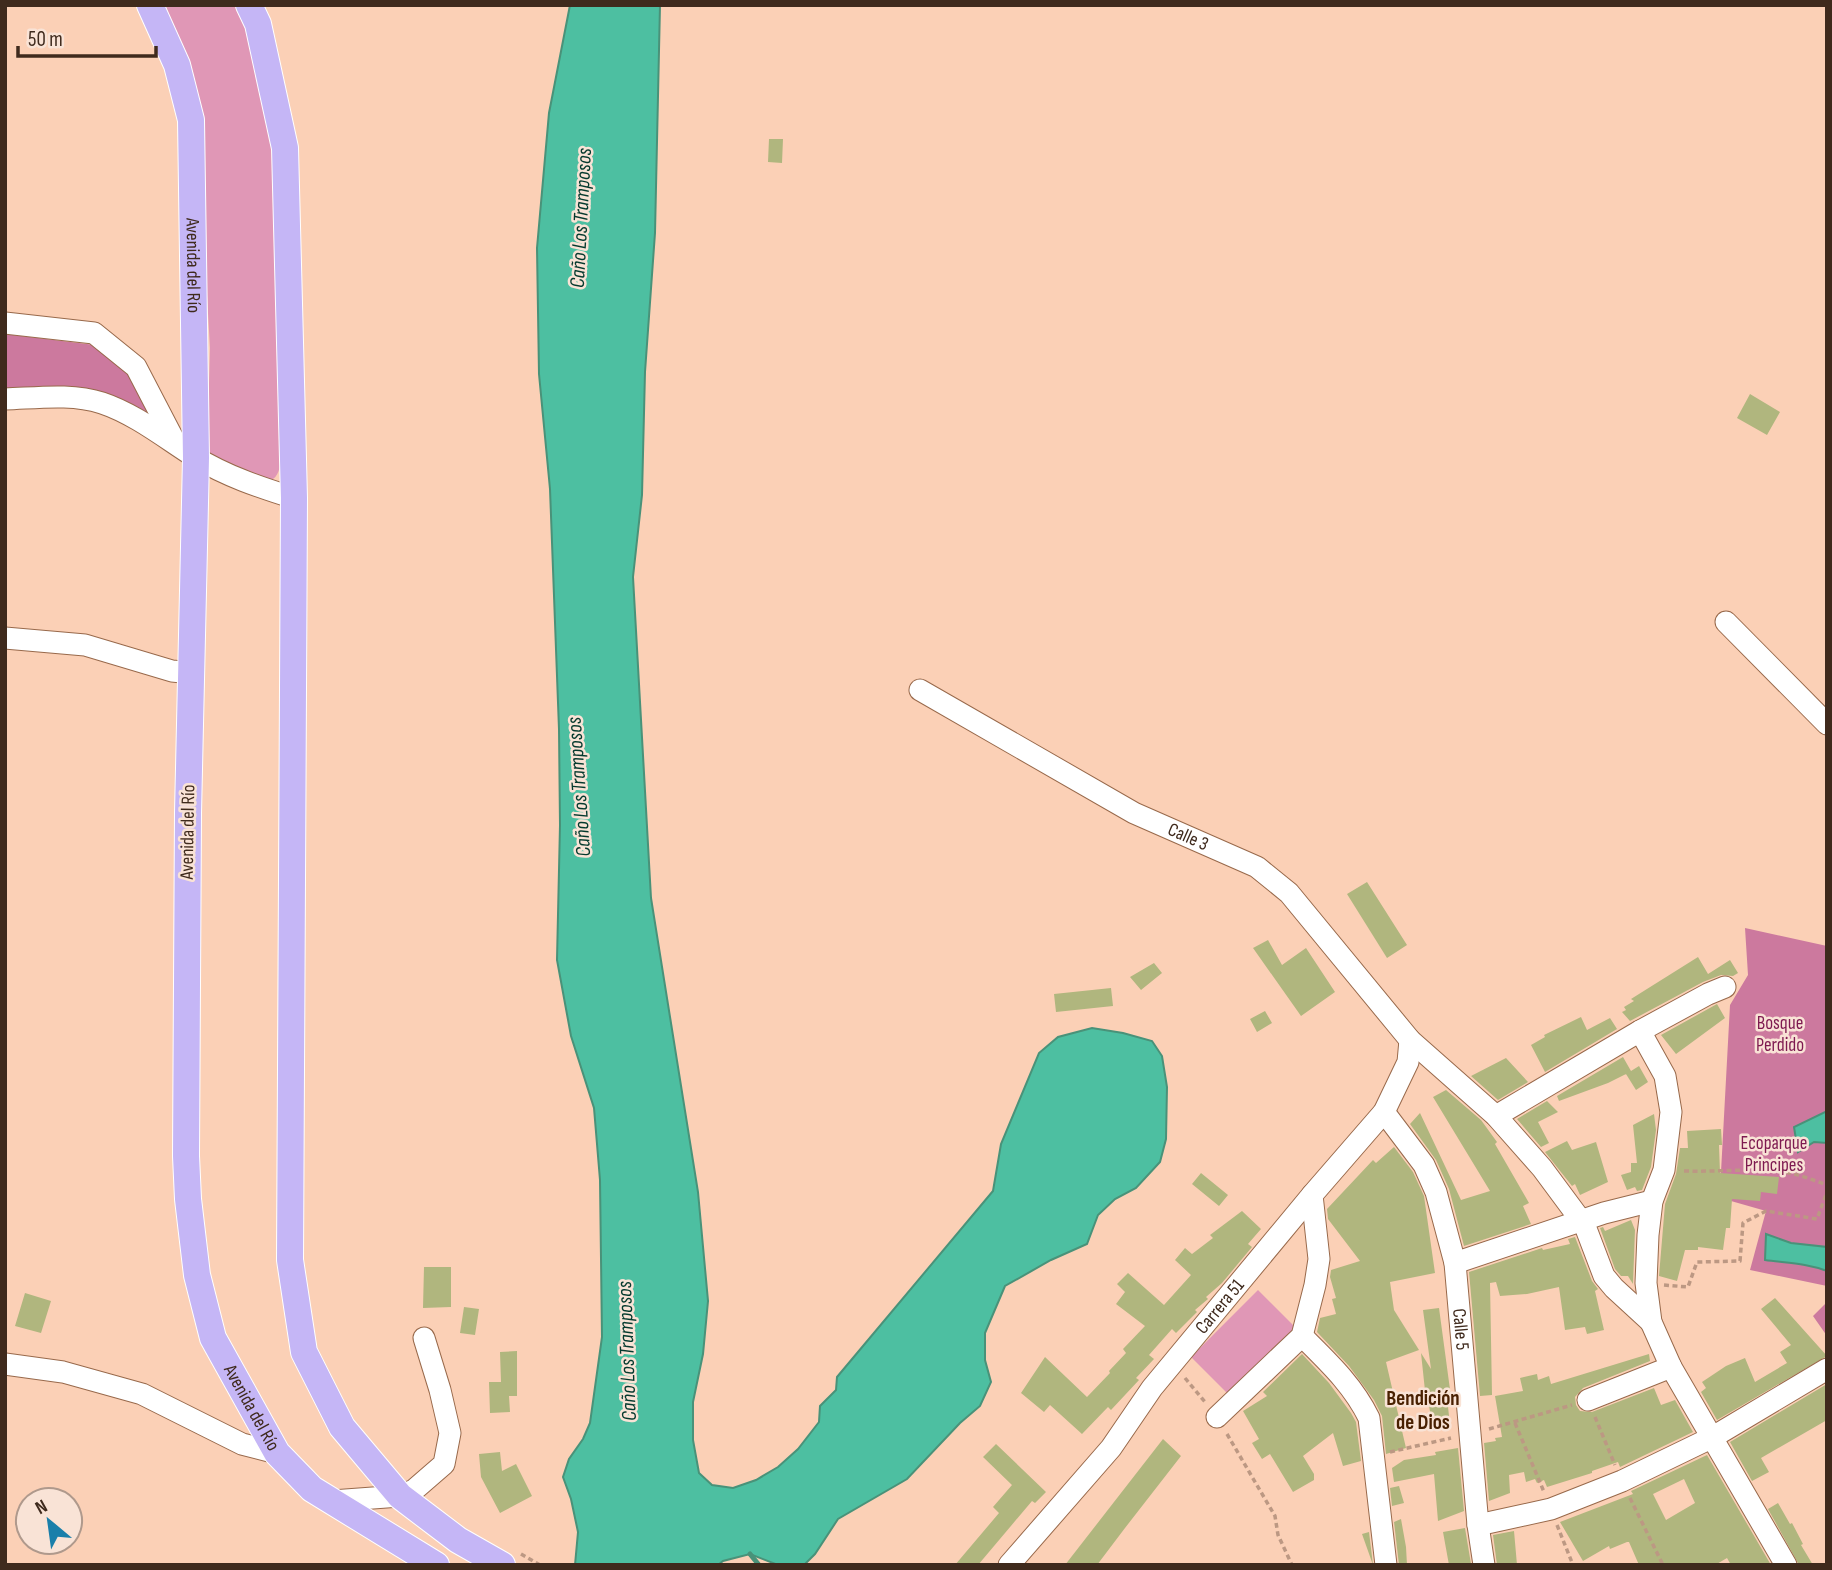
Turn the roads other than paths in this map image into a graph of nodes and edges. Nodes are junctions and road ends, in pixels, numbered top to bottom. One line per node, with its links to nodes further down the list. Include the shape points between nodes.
1 (150, 5): 5 (main road, Avenida del Río, via 177,65 191,120)
2 (249, 5): 6 (main road, via 258,24 285,148)
3 (5, 323): 5 (street, via 94,333 136,367)
4 (5, 399): 5 (street, via 75,398 102,403)
5 (186, 451): 6 (street, via 243,482); 9 (main road, Avenida del Río)
6 (294, 498): 31 (main road, via 289,1260 304,1352 316,1379 342,1427)
7 (1726, 622): 11 (street)
8 (5, 638): 9 (street, via 85,645)
9 (192, 673): 30 (main road, Avenida del Río, via 188,1199 197,1275 213,1338)
10 (920, 691): 14 (street, Calle 3, via 1134,813 1257,867 1289,893)
11 (1827, 724)
12 (1725, 987): 13 (street)
13 (1640, 1031): 16 (street); 18 (street, via 1665,1076 1671,1112 1664,1170)
14 (1410, 1040): 15 (street, Carrera 51, via 1408,1062); 16 (street, Calle 3)
15 (1384, 1112): 17 (street, Carrera 51); 20 (street, Calle 5, via 1424,1165)
16 (1496, 1115): 19 (street, Calle 3)
17 (1312, 1195): 22 (street, via 1319,1259); 36 (street, Carrera 51, via 1173,1363 1111,1448)
18 (1652, 1201): 19 (street); 21 (street, via 1646,1283)
19 (1582, 1221): 20 (street); 21 (street, Calle 3, via 1604,1276)
20 (1455, 1263): 33 (street, Calle 5)
21 (1651, 1322): 25 (street)
22 (1302, 1336): 28 (street); 37 (street, via 1347,1381 1369,1418)
23 (424, 1338): 31 (street, via 450,1433 444,1464)
24 (5, 1364): 30 (street, via 63,1372 142,1394 242,1444)
25 (1671, 1367): 27 (street); 29 (street)
26 (1827, 1369): 29 (street)
27 (1588, 1400)
28 (1217, 1417)
29 (1713, 1437): 33 (street, via 1551,1510); 39 (street)
30 (277, 1453): 32 (main road, Avenida del Río, via 312,1489)
31 (400, 1496): 32 (street); 35 (main road, via 458,1540)
32 (332, 1501): 34 (main road, Avenida del Río)
33 (1478, 1525): 38 (street, Calle 5)
34 (436, 1565)
35 (502, 1565)
36 (1009, 1565)
37 (1386, 1565)
38 (1484, 1565)
39 (1786, 1565)

